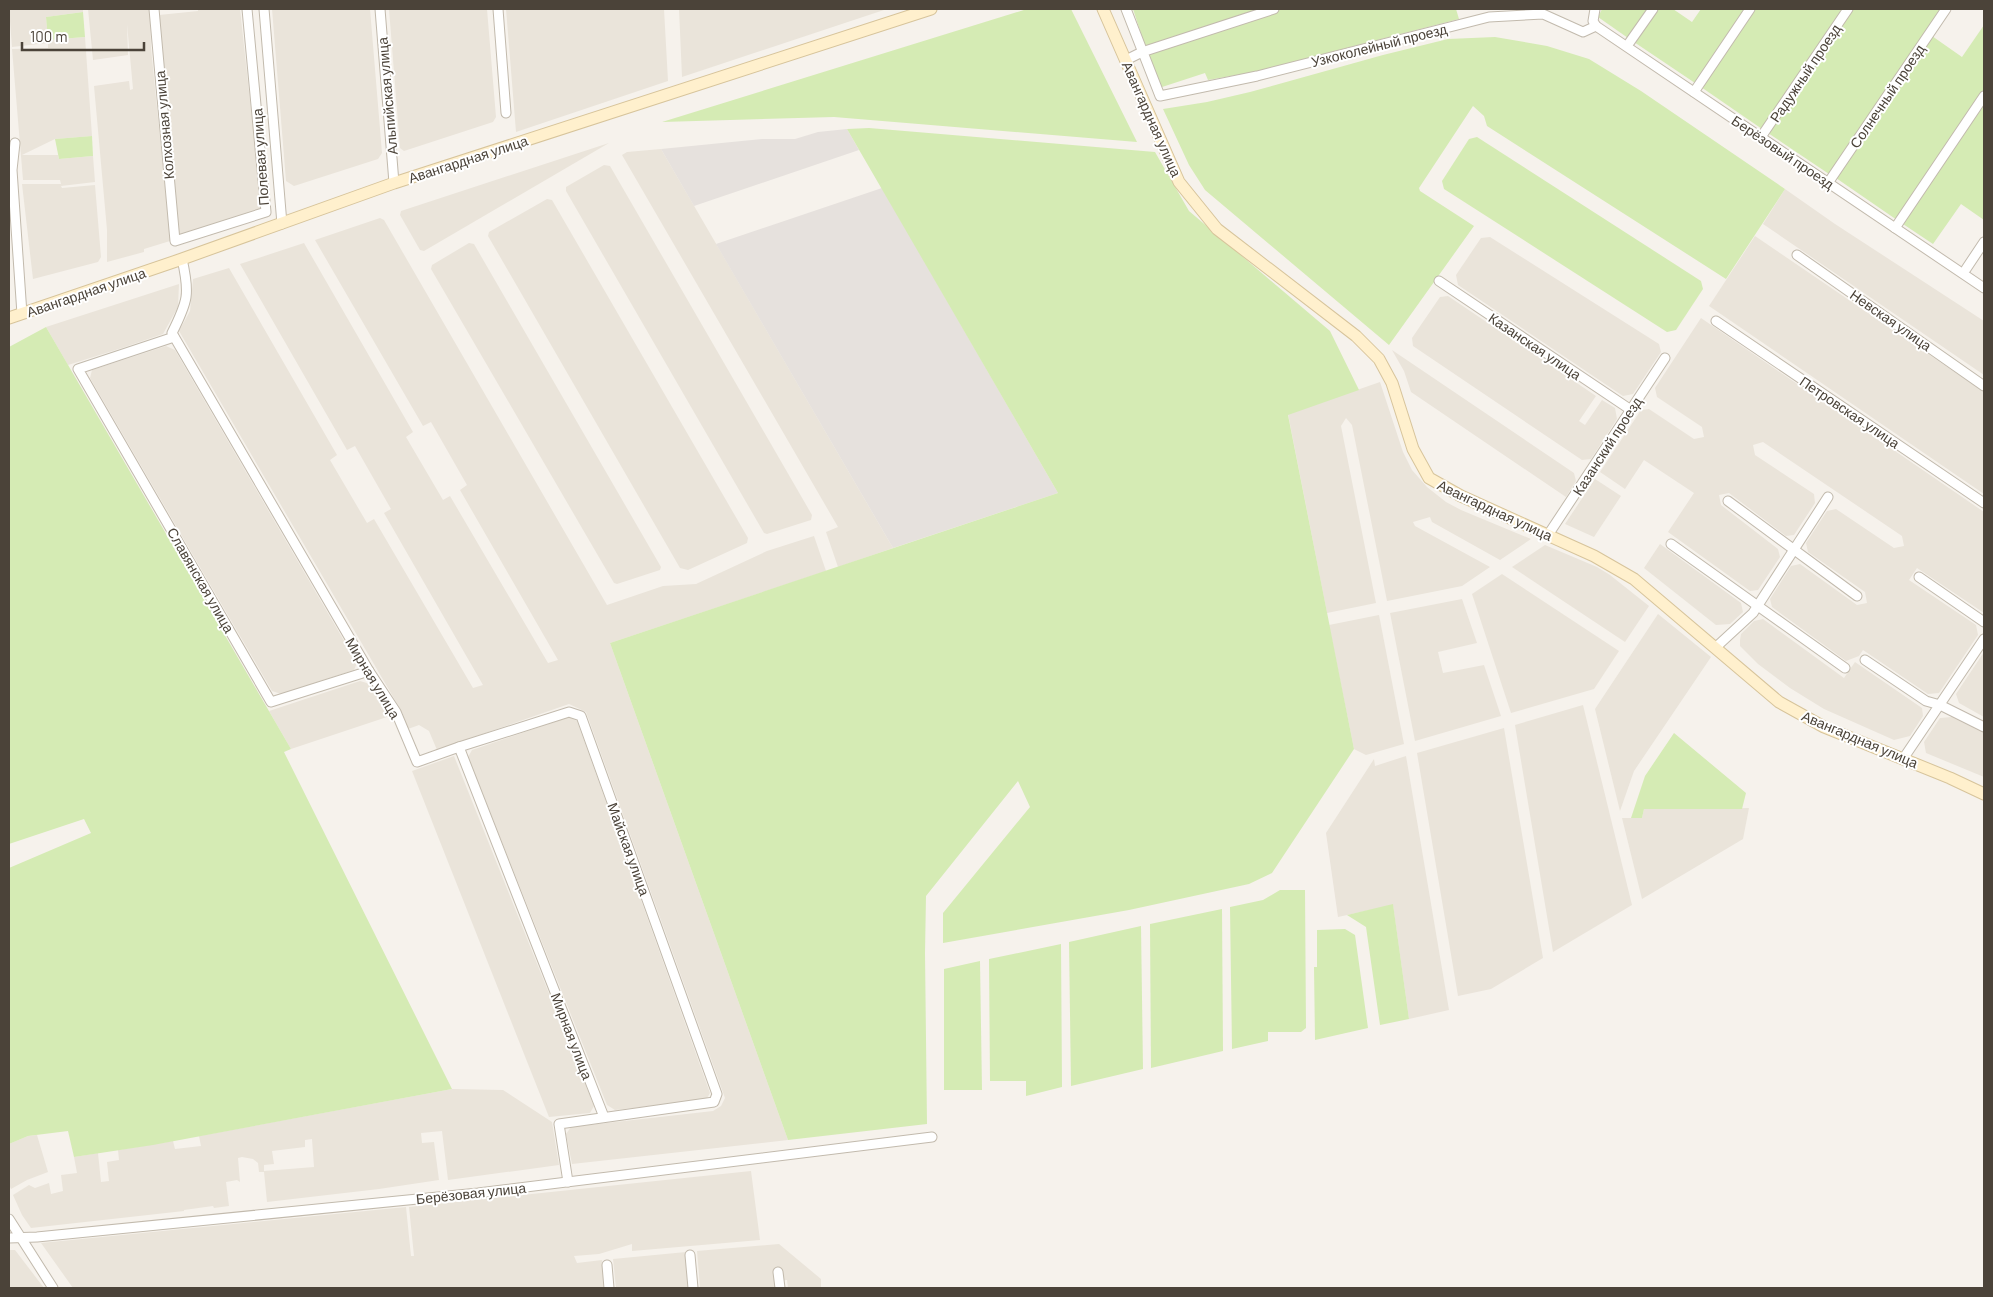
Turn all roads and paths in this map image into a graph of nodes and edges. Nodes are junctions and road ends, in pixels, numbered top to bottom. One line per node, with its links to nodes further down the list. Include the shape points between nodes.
1 (154, 9): 28 (street, Колхозная улица)
2 (247, 9): 28 (street, Полевая улица, via 266,212)
3 (264, 9): 26 (street)
4 (380, 9): 25 (street, Альпийская улица)
5 (498, 9): 21 (street)
6 (931, 9): 25 (main road, Авангардная улица)
7 (1103, 9): 18 (main road, Авангардная улица)
8 (1126, 9): 17 (street)
9 (1274, 9): 17 (street)
10 (1595, 9): 15 (street)
11 (1652, 9): 16 (street)
12 (1750, 9): 19 (street)
13 (1848, 9): 22 (street, Радужный проезд)
14 (1946, 9): 24 (street, Солнечный проезд)
15 (1596, 26): 16 (street, Берёзовый проезд); 17 (street, Узкоколейный проезд, via 1583,32 1543,14 1489,17 1257,76 1160,96)
16 (1627, 46): 19 (street, Берёзовый проезд)
17 (1142, 52): 18 (street)
18 (1126, 60): 45 (main road, Авангардная улица, via 1179,182 1217,229 1356,336 1379,359 1392,383 1413,449 1428,478)
19 (1694, 92): 22 (street, Берёзовый проезд)
20 (1984, 96): 27 (street)
21 (506, 113)
22 (1762, 137): 24 (street, Берёзовый проезд)
23 (15, 143): 35 (street, via 12,170)
24 (1828, 182): 27 (street, Берёзовый проезд)
25 (394, 183): 26 (main road, Авангардная улица)
26 (282, 224): 31 (main road, Авангардная улица)
27 (1895, 228): 34 (street, Берёзовый проезд)
28 (175, 241)
29 (1984, 242): 32 (street)
30 (1797, 255): 40 (street, Невская улица)
31 (182, 259): 35 (main road, Авангардная улица); 38 (street, via 187,284 185,308 172,333)
32 (1966, 269)
33 (1439, 282): 41 (street, Казанская улица)
34 (1984, 288)
35 (22, 314): 36 (main road, Авангардная улица)
36 (9, 318)
37 (1716, 321): 44 (street, Петровская улица)
38 (174, 337): 56 (street, Мирная улица); 56 (street, Славянская улица, via 78,370 272,702)
39 (1665, 358): 41 (street, Казанский проезд)
40 (1984, 386)
41 (1631, 410): 45 (street, Казанский проезд)
42 (1828, 497): 47 (street)
43 (1728, 501): 47 (street)
44 (1984, 503)
45 (1548, 535): 53 (main road, Авангардная улица, via 1634,579)
46 (1671, 544): 50 (street)
47 (1794, 550): 49 (street); 50 (street)
48 (1919, 577): 51 (street)
49 (1857, 596)
50 (1758, 606): 53 (street); 55 (street)
51 (1984, 622)
52 (1984, 639): 57 (street)
53 (1715, 648): 60 (main road, Авангардная улица, via 1779,702 1824,727)
54 (1865, 660): 57 (street, via 1926,701)
55 (1845, 668)
56 (368, 671): 59 (street, Мирная улица, via 396,712 417,762)
57 (1940, 704): 58 (street); 60 (street)
58 (1984, 726)
59 (459, 748): 62 (street, Мирная улица); 62 (street, Майская улица, via 569,712 581,716 718,1094 714,1102)
60 (1904, 758): 61 (main road, Авангардная улица)
61 (1984, 794)
62 (604, 1117): 64 (street, via 559,1124)
63 (932, 1137): 64 (street, Берёзовая улица)
64 (568, 1182): 67 (street, Берёзовая улица)
65 (9, 1219): 67 (street)
66 (9, 1238): 67 (street, Берёзовая улица)
67 (22, 1238): 71 (street)
68 (690, 1255): 73 (street)
69 (607, 1265): 72 (street)
70 (778, 1272): 74 (street)
71 (53, 1288)
72 (609, 1288)
73 (693, 1288)
74 (780, 1288)

